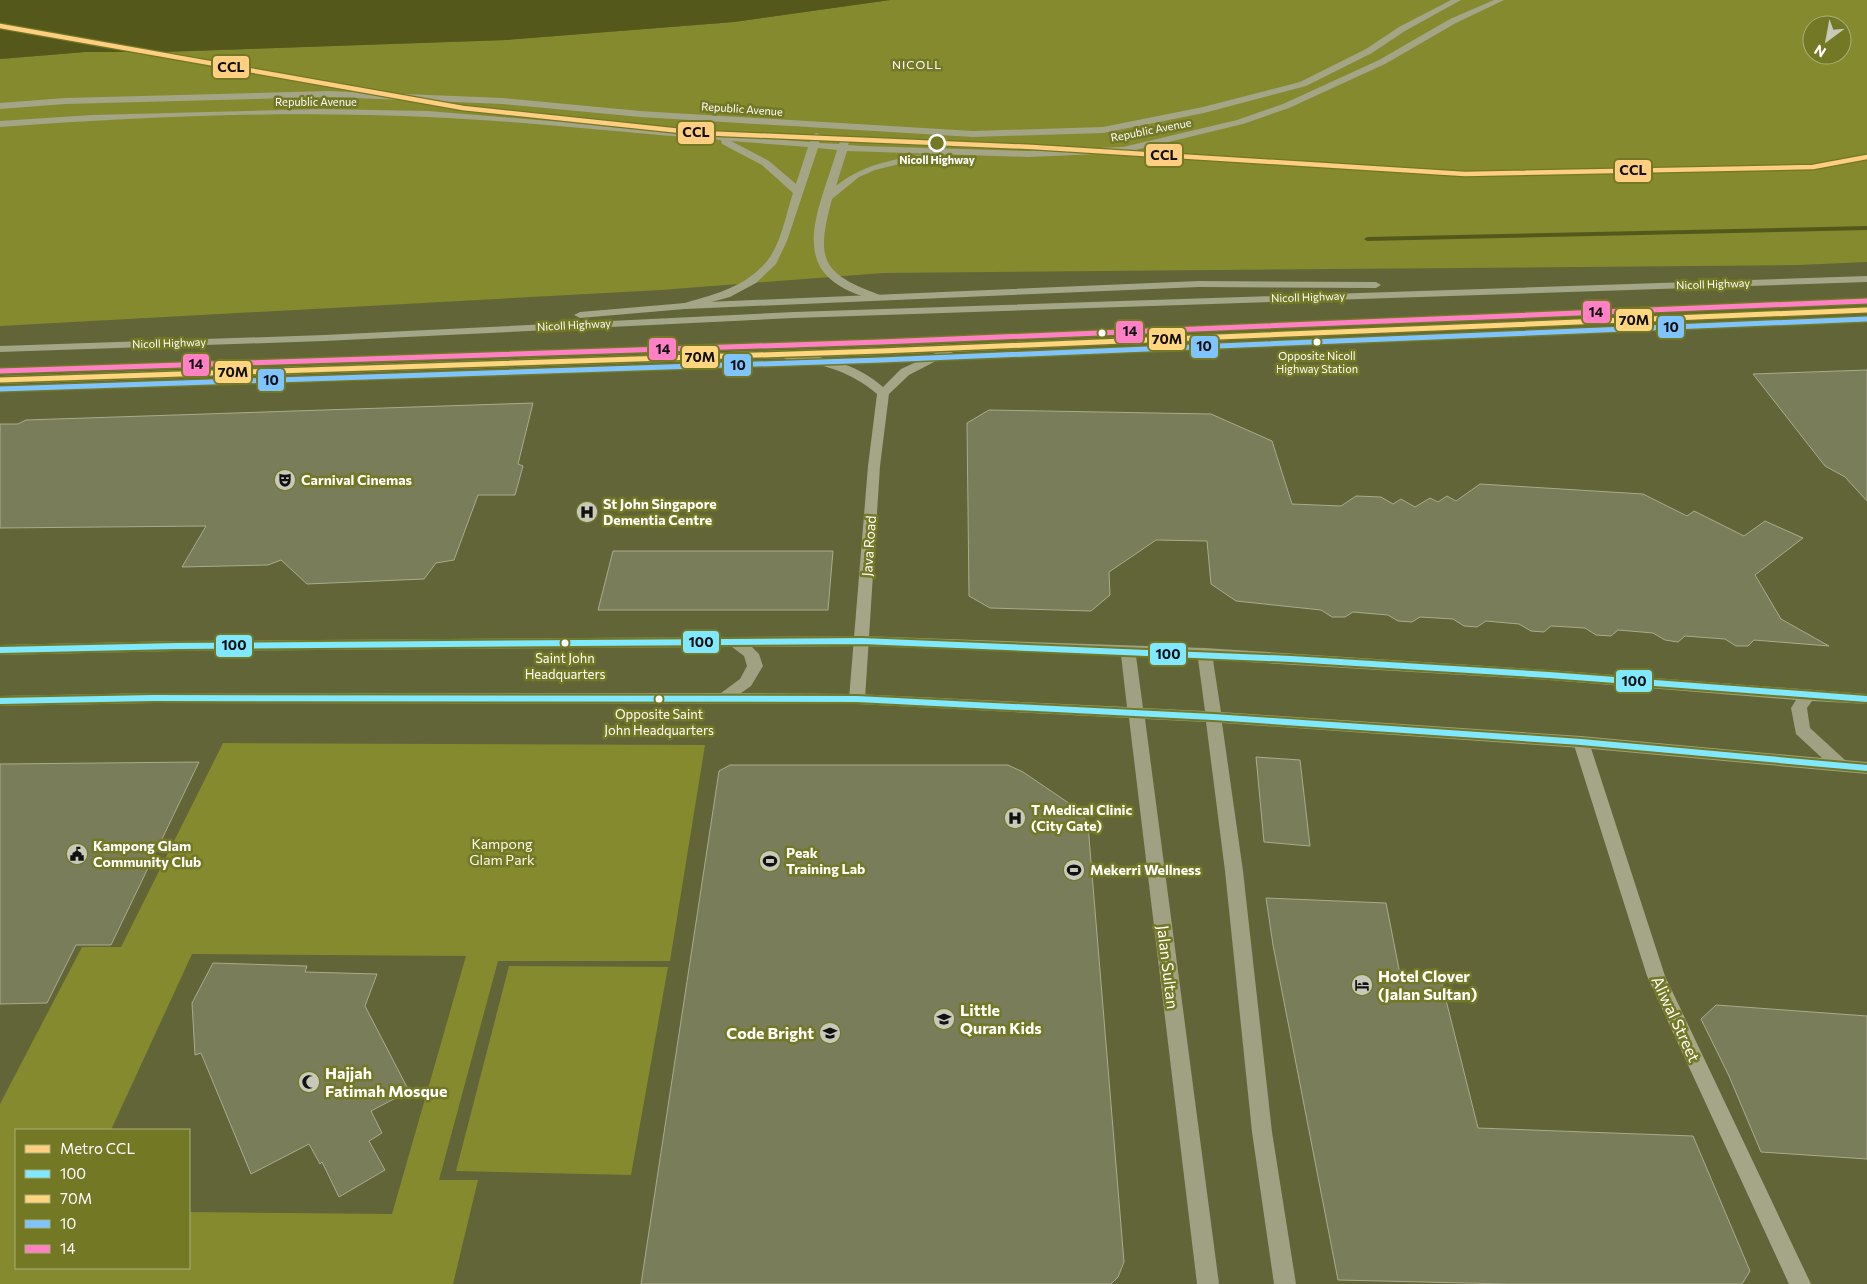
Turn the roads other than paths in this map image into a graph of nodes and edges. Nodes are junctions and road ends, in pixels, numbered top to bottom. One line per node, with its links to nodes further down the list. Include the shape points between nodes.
1 (1457, 0): 6 (main road, Republic Avenue, via 1369,51 1303,84 1153,120 1103,130 973,134)
2 (1500, 0): 10 (main road, Republic Avenue, via 1453,21 1327,89 1240,122 1123,150)
3 (0, 106): 5 (main road, Republic Avenue, via 64,101 329,94 503,101)
4 (0, 124): 7 (main road, Republic Avenue, via 92,118 330,112 428,114)
5 (821, 126): 6 (main road, Republic Avenue); 8 (main road)
6 (848, 127): 9 (main road)
7 (712, 137): 8 (main road, Republic Avenue); 11 (main road, via 770,164)
8 (814, 145): 9 (main road, Republic Avenue); 11 (main road)
9 (843, 147): 10 (main road, Republic Avenue); 12 (main road)
10 (944, 153): 12 (main road, via 872,168)
11 (799, 193): 16 (main road, via 772,262 752,281 726,295)
12 (828, 197): 15 (main road, via 820,228 819,256 827,270 842,282)
13 (1867, 279): 14 (highway, Nicoll Highway)
14 (1540, 289): 15 (highway, via 1198,284); 18 (highway, Nicoll Highway, via 784,315)
15 (876, 297): 16 (highway)
16 (685, 306): 18 (highway)
17 (1867, 310): 19 (highway)
18 (324, 338): 20 (highway, Nicoll Highway)
19 (953, 348): 21 (highway); 23 (street, via 905,372)
20 (0, 349)
21 (779, 355): 22 (highway); 23 (street, via 809,358 856,372)
22 (0, 380)
23 (883, 394): 24 (street, Java Road, via 874,466)
24 (862, 641): 25 (main road); 27 (main road); 31 (street, Java Road)
25 (736, 642): 26 (main road); 30 (main road, via 751,654 755,666 746,682)
26 (0, 650)
27 (1128, 650): 28 (main road); 34 (main road, Jalan Sultan)
28 (1205, 653): 29 (main road, via 1552,675); 35 (main road)
29 (1808, 696): 32 (main road); 37 (main road, via 1799,708 1802,730)
30 (724, 699): 31 (main road); 33 (main road)
31 (857, 699): 34 (main road)
32 (1867, 699)
33 (0, 700)
34 (1135, 714): 35 (main road); 39 (main road, Jalan Sultan)
35 (1213, 717): 36 (main road); 40 (main road, via 1234,872 1262,1132)
36 (1581, 742): 37 (main road); 41 (street, Aliwal Street, via 1656,976)
37 (1842, 767): 38 (main road)
38 (1867, 768)
39 (1208, 1284)
40 (1285, 1284)
41 (1800, 1284)

